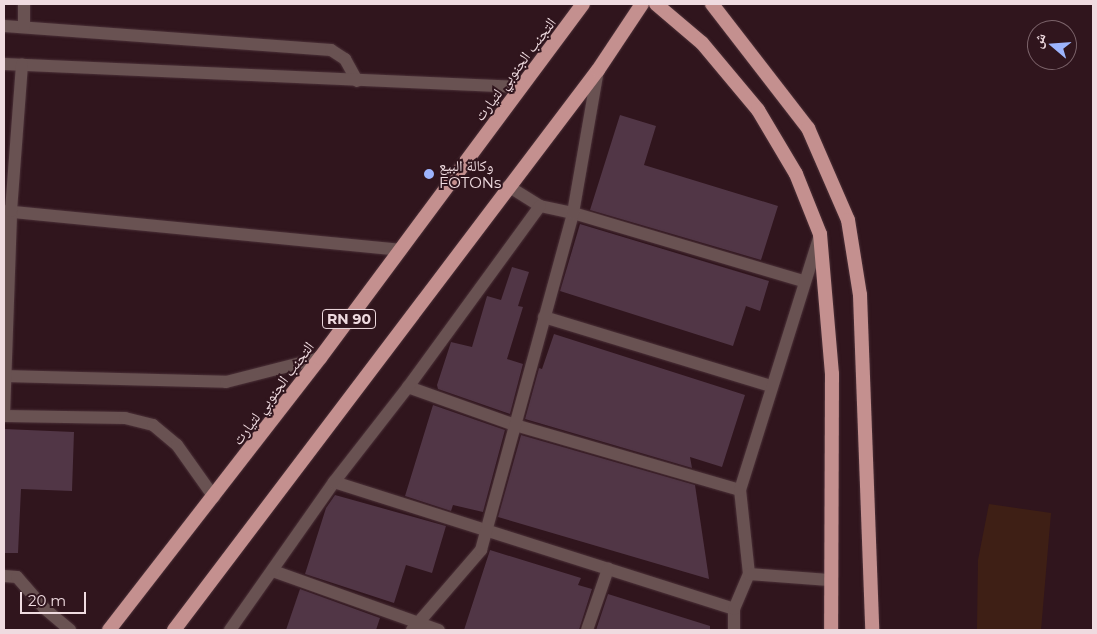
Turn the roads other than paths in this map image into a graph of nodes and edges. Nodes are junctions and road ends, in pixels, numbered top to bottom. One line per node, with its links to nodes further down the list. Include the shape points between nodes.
1 (24, 4): 7 (street)
2 (583, 4): 12 (highway, التجنب الجنوبي لتيارت / RN 90)
3 (642, 4): 10 (highway, RN 90)
4 (656, 4): 17 (highway, via 702,43 758,110 796,174)
5 (712, 4): 46 (highway, via 808,128 848,220 860,295)
6 (4, 26): 7 (street)
7 (24, 27): 11 (street, via 332,50 344,59)
8 (4, 64): 9 (street)
9 (22, 64): 11 (street); 15 (street)
10 (598, 70): 13 (highway, RN 90); 16 (street)
11 (357, 80): 12 (street)
12 (521, 87): 18 (highway, التجنب الجنوبي لتيارت / RN 90)
13 (508, 186): 14 (street); 40 (highway, RN 90)
14 (540, 206): 16 (street); 24 (street)
15 (7, 211): 18 (street); 22 (street)
16 (573, 213): 19 (street); 20 (street)
17 (820, 234): 19 (street); 35 (highway, via 832,374)
18 (401, 250): 21 (highway, التجنب الجنوبي لتيارت / RN 90)
19 (803, 281): 23 (street)
20 (544, 317): 23 (street); 26 (street)
21 (320, 358): 22 (street, via 226,382); 29 (highway, التجنب الجنوبي لتيارت / RN 90)
22 (5, 376): 25 (street)
23 (771, 386): 28 (street)
24 (408, 387): 26 (street); 27 (street)
25 (4, 416): 29 (street, via 125,418 153,425 177,445)
26 (515, 425): 28 (street); 30 (street)
27 (334, 482): 30 (street); 32 (street)
28 (740, 490): 33 (street)
29 (214, 497): 39 (highway, التجنب الجنوبي لتيارت / RN 90)
30 (486, 531): 31 (street); 37 (street, via 481,550)
31 (608, 569): 36 (street); 43 (street)
32 (274, 571): 37 (street); 41 (street)
33 (749, 574): 35 (street); 36 (street)
34 (4, 576): 38 (street, via 17,577 44,608)
35 (829, 580): 45 (highway)
36 (734, 608): 44 (street)
37 (416, 627): 42 (street)
38 (70, 630)
39 (109, 630)
40 (174, 630)
41 (230, 630)
42 (439, 630)
43 (587, 630)
44 (734, 630)
45 (832, 630)
46 (872, 630)

